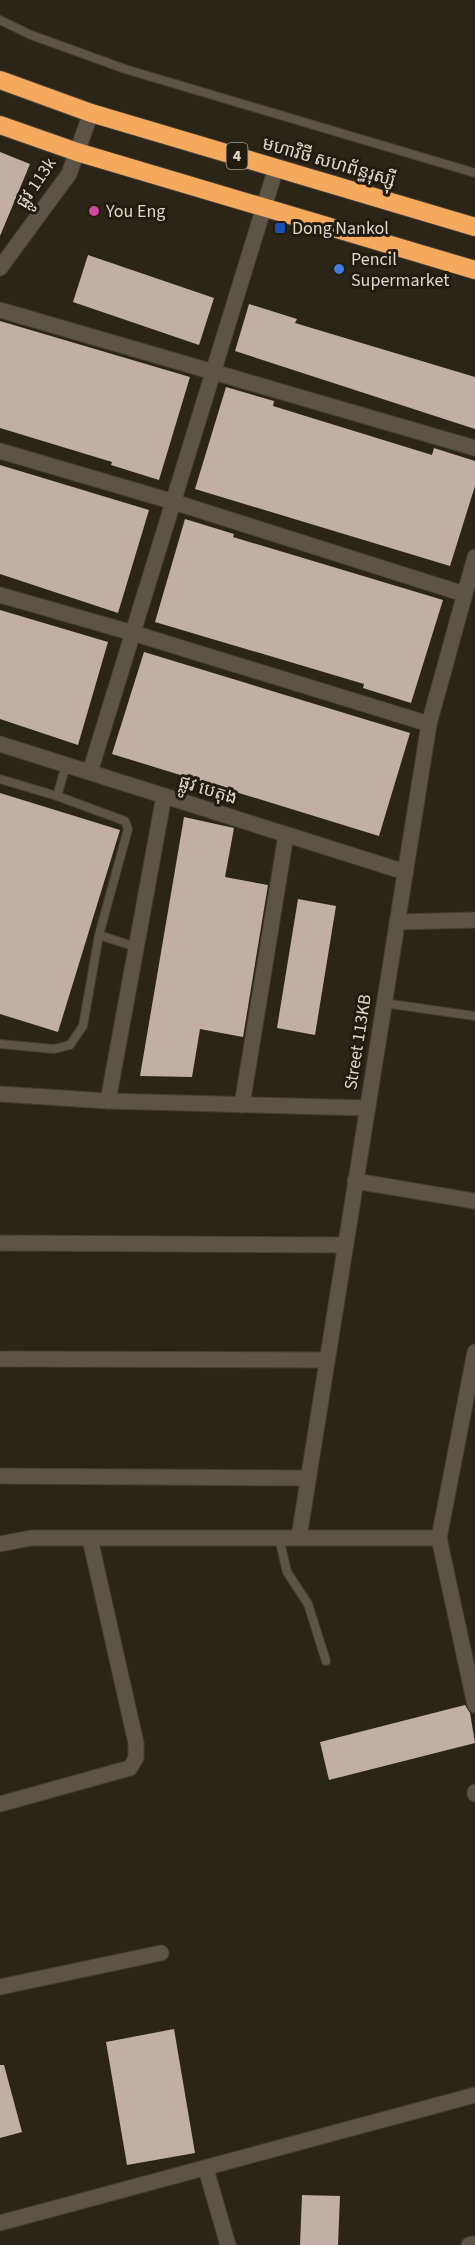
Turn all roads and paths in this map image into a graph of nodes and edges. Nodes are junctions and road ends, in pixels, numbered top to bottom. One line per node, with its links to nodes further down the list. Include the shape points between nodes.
1 (0, 20): 7 (lane, via 125,69)
2 (0, 80): 3 (highway, មហាវិថី សហព័ន្ធរុស្ស៊ី / 4)
3 (91, 113): 5 (street, ផ្លូវ 113k); 6 (highway, មហាវិថី សហព័ន្ធរុស្ស៊ី / 4)
4 (0, 125): 5 (highway, 4)
5 (77, 152): 8 (highway, 4); 10 (street, ផ្លូវ 113k, via 69,174)
6 (276, 168): 8 (street); 9 (highway, មហាវិថី សហព័ន្ធរុស្ស៊ី / 4)
7 (475, 173)
8 (264, 208): 11 (highway, 4); 13 (street)
9 (475, 227)
10 (0, 268)
11 (475, 270)
12 (0, 310): 13 (street)
13 (214, 372): 14 (street); 16 (street)
14 (475, 448)
15 (0, 451): 16 (street)
16 (174, 502): 18 (street); 20 (street)
17 (475, 557): 18 (street, Street 113KB)
18 (464, 594): 21 (street, Street 113KB)
19 (0, 595): 20 (street)
20 (133, 633): 21 (street); 24 (street)
21 (429, 724): 29 (street, Street 113KB)
22 (0, 744): 23 (street, ផ្លូវ បេតុង)
23 (66, 765): 24 (street, ផ្លូវ បេតុង); 26 (lane)
24 (90, 772): 27 (street, ផ្លូវ បេតុង)
25 (0, 779): 26 (lane)
26 (57, 796): 32 (lane, via 127,823 124,853)
27 (164, 796): 28 (street, ផ្លូវ បេតុង); 33 (street)
28 (286, 835): 29 (street, ផ្លូវ បេតុង); 39 (street)
29 (405, 872): 31 (street, Street 113KB)
30 (475, 920): 31 (street)
31 (397, 922): 34 (street, Street 113KB)
32 (99, 935): 33 (lane); 36 (lane, via 83,1026 70,1045 54,1049)
33 (136, 947): 38 (street)
34 (384, 1003): 35 (lane); 40 (street, Street 113KB)
35 (475, 1016)
36 (0, 1044)
37 (0, 1094): 38 (street)
38 (108, 1101): 39 (street)
39 (242, 1105): 40 (street)
40 (367, 1108): 41 (street, Street 113KB)
41 (355, 1181): 42 (street); 44 (street, Street 113KB)
42 (475, 1201)
43 (0, 1244): 44 (street)
44 (345, 1245): 47 (street, Street 113KB)
45 (475, 1352): 52 (street)
46 (0, 1359): 47 (street)
47 (327, 1360): 49 (street, Street 113KB)
48 (0, 1476): 49 (street)
49 (308, 1478): 51 (street, Street 113KB)
50 (279, 1537): 51 (street); 53 (street); 55 (lane, via 286,1572 308,1604)
51 (299, 1537): 52 (street)
52 (439, 1538): 56 (street)
53 (90, 1539): 54 (street, via 31,1538); 57 (street, via 136,1743 136,1758 130,1768)
54 (0, 1544)
55 (326, 1661)
56 (475, 1705)
57 (0, 1804)
58 (161, 1953): 59 (street)
59 (0, 1987)
60 (475, 2095): 61 (street)
61 (206, 2169): 62 (street); 64 (street)
62 (0, 2223)
63 (475, 2244): 65 (street)
64 (228, 2245)
65 (469, 2245)

